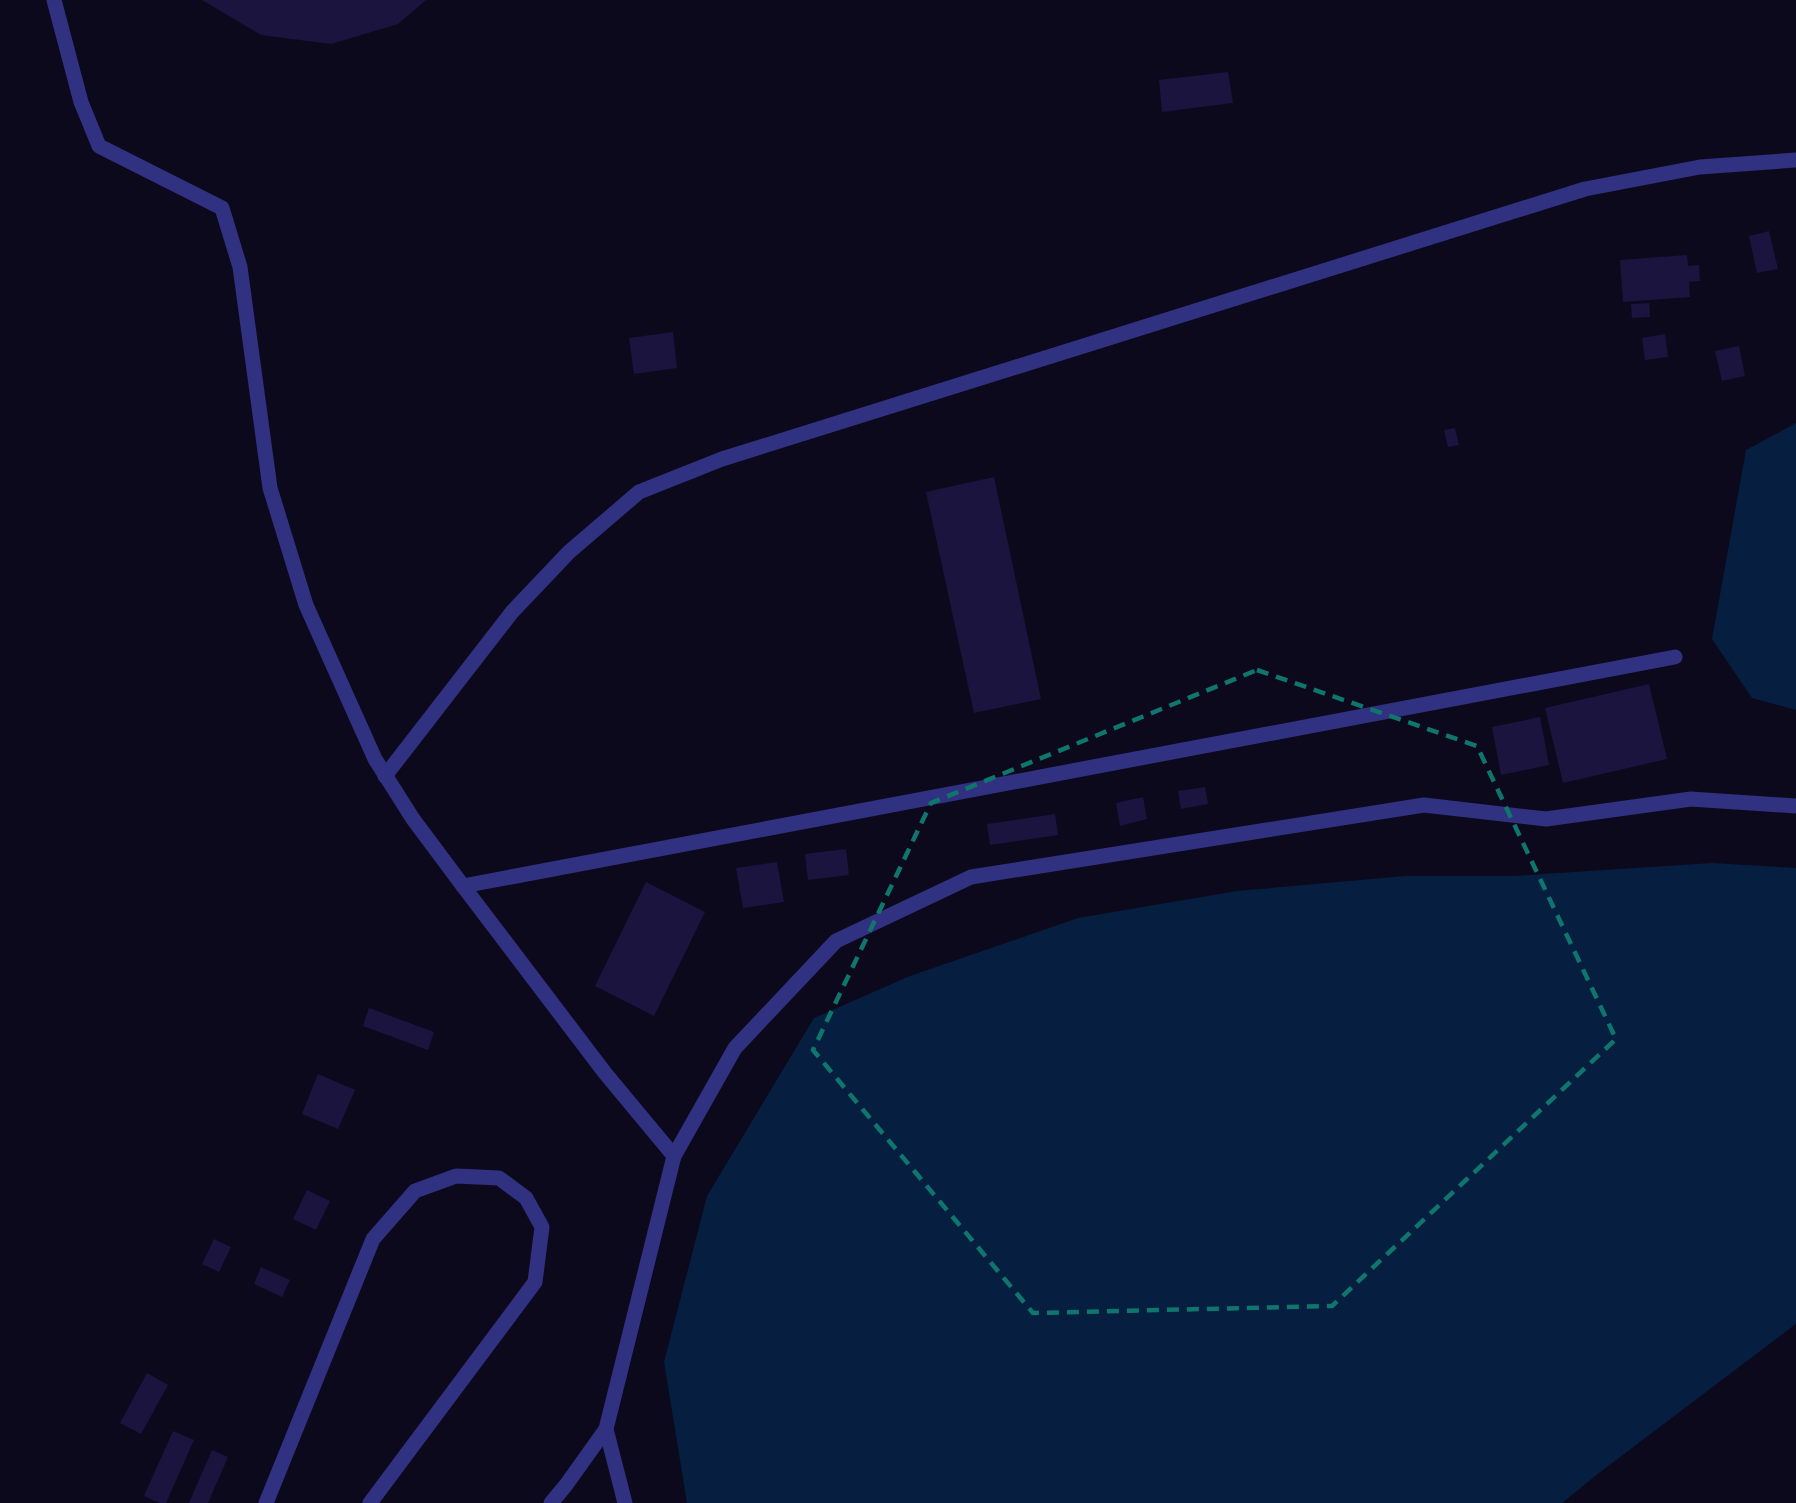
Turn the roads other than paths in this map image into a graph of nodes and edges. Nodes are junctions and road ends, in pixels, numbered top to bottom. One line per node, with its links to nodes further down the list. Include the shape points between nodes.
1 (54, 0): 4 (street, via 81,102 99,146 222,208 240,267 270,488 306,605)
2 (1796, 160): 4 (street, via 1700,167 1585,189 722,459 639,492 569,552 512,612)
3 (1675, 657): 6 (street)
4 (386, 776): 6 (street)
5 (1796, 806): 7 (street, via 1691,799 1546,819 1424,805 970,878 836,941 735,1048)
6 (463, 886): 7 (street)
7 (674, 1156): 8 (street)
8 (606, 1429): 11 (street); 12 (street)
9 (266, 1503): 10 (street, via 373,1239 415,1191 456,1176 499,1178 526,1198 542,1227 535,1282)
10 (370, 1503)
11 (551, 1503)
12 (625, 1503)

